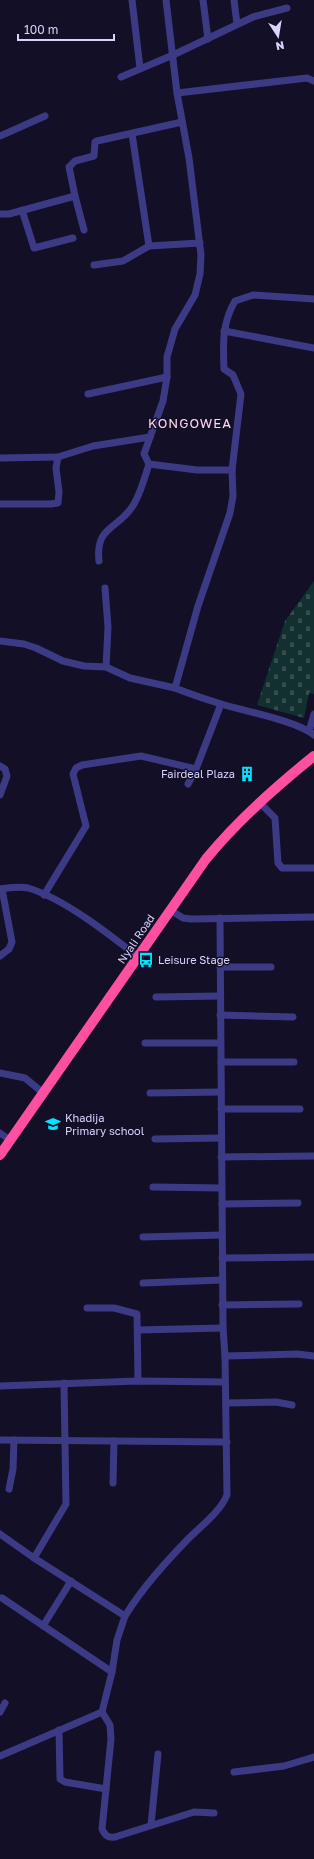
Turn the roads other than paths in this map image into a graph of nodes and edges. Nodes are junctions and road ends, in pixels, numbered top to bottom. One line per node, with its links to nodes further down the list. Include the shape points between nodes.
1 (132, 0): 9 (street)
2 (166, 0): 8 (street)
3 (203, 0): 7 (street)
4 (234, 0): 6 (street)
5 (287, 8): 6 (street)
6 (237, 24): 7 (street)
7 (208, 39): 8 (street)
8 (173, 55): 9 (street); 12 (street)
9 (140, 68): 10 (street)
10 (121, 77)
11 (314, 81): 12 (street, via 307,78)
12 (177, 93): 14 (street)
13 (45, 116): 16 (street)
14 (182, 122): 15 (street); 22 (street)
15 (132, 134): 17 (street, via 97,141 94,156 71,164 68,170); 23 (street)
16 (0, 136)
17 (75, 196): 18 (street); 20 (street)
18 (22, 210): 19 (street, via 6,215); 21 (street, via 34,248)
19 (0, 214)
20 (84, 230)
21 (73, 238)
22 (200, 243): 23 (street); 28 (street, via 200,274 195,295 175,329 167,357)
23 (149, 246): 24 (street, via 123,261)
24 (94, 266)
25 (314, 299): 26 (street, via 253,295 242,298 235,301 230,310)
26 (224, 331): 27 (street); 34 (street, via 224,369 233,375 241,394)
27 (314, 348)
28 (167, 377): 29 (street); 30 (street, via 163,401)
29 (88, 394)
30 (150, 437): 31 (street, via 93,446); 33 (street, via 144,454)
31 (58, 457): 32 (street); 35 (street, via 58,503)
32 (0, 458)
33 (149, 464): 34 (street, via 197,470); 36 (street, via 133,506 119,522 105,531 98,544)
34 (232, 470): 40 (street, via 233,496 230,512 198,606)
35 (0, 504)
36 (99, 561)
37 (105, 588): 39 (street, via 108,627)
38 (0, 641): 39 (street, via 36,648 62,661)
39 (106, 668): 40 (street, via 130,678)
40 (175, 688): 41 (street)
41 (221, 704): 43 (street); 46 (street)
42 (314, 714): 43 (street)
43 (312, 733)
44 (314, 756): 49 (highway, Nyali Road)
45 (0, 766): 48 (street, via 5,769 8,776)
46 (196, 769): 47 (street); 52 (street, via 142,756 76,768 73,774 86,826)
47 (188, 784)
48 (0, 795)
49 (259, 802): 50 (street, via 275,818 278,863 282,868); 53 (highway, Nyali Road, via 219,843)
50 (314, 868)
51 (1, 889): 52 (street, via 27,888); 56 (street, via 12,942 9,949)
52 (44, 895): 57 (street, via 67,906)
53 (170, 910): 55 (street, via 183,918); 57 (highway, Nyali Road)
54 (314, 917): 55 (street)
55 (220, 918): 58 (street)
56 (0, 956)
57 (138, 957): 69 (highway, Nyali Road)
58 (220, 967): 59 (street); 60 (street)
59 (271, 967)
60 (220, 996): 61 (street); 62 (street)
61 (156, 997)
62 (220, 1015): 63 (street); 65 (street)
63 (293, 1017)
64 (145, 1043): 65 (street)
65 (220, 1043): 66 (street)
66 (221, 1062): 67 (street); 70 (street)
67 (294, 1062)
68 (0, 1073): 69 (street, via 25,1078)
69 (42, 1092): 77 (highway, Nyali Road)
70 (221, 1092): 71 (street); 72 (street)
71 (150, 1093)
72 (221, 1109): 73 (street); 75 (street)
73 (300, 1109)
74 (0, 1133): 77 (street)
75 (221, 1138): 76 (street); 80 (street)
76 (154, 1139)
77 (10, 1140): 78 (highway, Nyali Road)
78 (0, 1155)
79 (314, 1156): 80 (street)
80 (221, 1157): 82 (street)
81 (153, 1187): 82 (street)
82 (221, 1188): 84 (street)
83 (298, 1203): 84 (street)
84 (222, 1204): 85 (street)
85 (222, 1235): 86 (street); 88 (street)
86 (143, 1237)
87 (314, 1257): 88 (street)
88 (222, 1258): 89 (street)
89 (222, 1280): 90 (street); 92 (street)
90 (143, 1283)
91 (299, 1304): 92 (street)
92 (222, 1305): 94 (street)
93 (87, 1308): 95 (street, via 114,1308 137,1314)
94 (223, 1328): 95 (street); 96 (street)
95 (138, 1330): 98 (street)
96 (225, 1356): 97 (street); 99 (street)
97 (314, 1356)
98 (138, 1381): 99 (street); 100 (street)
99 (225, 1382): 102 (street)
100 (64, 1383): 101 (street); 106 (street)
101 (0, 1386)
102 (226, 1403): 103 (street, via 276,1402); 108 (street)
103 (292, 1405)
104 (0, 1440): 105 (street)
105 (14, 1440): 106 (street); 110 (street)
106 (66, 1440): 107 (street); 112 (street, via 66,1504)
107 (114, 1440): 108 (street); 109 (street)
108 (227, 1442): 115 (street, via 228,1490 225,1501 160,1568 140,1592)
109 (114, 1483)
110 (9, 1489)
111 (0, 1534): 112 (street)
112 (34, 1558): 113 (street)
113 (71, 1580): 115 (street); 116 (street)
114 (2, 1598): 116 (street)
115 (125, 1616): 117 (street, via 117,1640)
116 (43, 1626): 117 (street)
117 (112, 1672): 120 (street)
118 (5, 1704): 119 (street)
119 (0, 1712)
120 (102, 1712): 121 (street); 126 (street, via 111,1732)
121 (60, 1730): 123 (street); 126 (street, via 60,1779)
122 (158, 1754): 128 (street)
123 (0, 1756)
124 (314, 1757): 125 (street, via 284,1766)
125 (234, 1772)
126 (106, 1789): 128 (street, via 102,1828 104,1834 109,1838 115,1837)
127 (214, 1813): 128 (street, via 194,1812)
128 (151, 1825)

